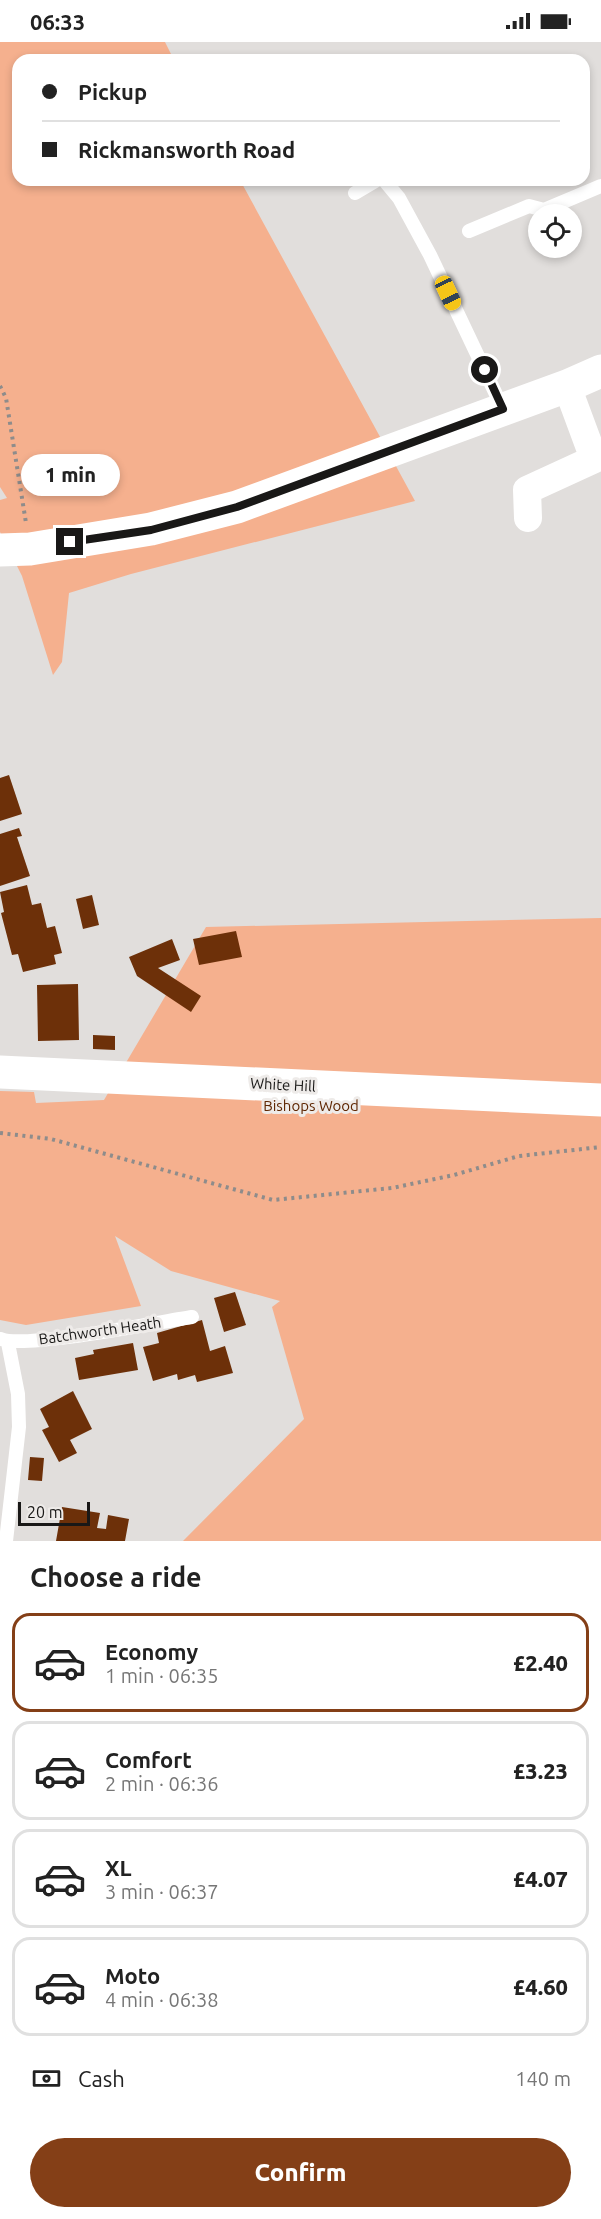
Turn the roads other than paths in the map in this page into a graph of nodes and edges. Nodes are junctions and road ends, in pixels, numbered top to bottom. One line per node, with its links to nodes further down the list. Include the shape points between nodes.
1 (367, 186): 4 (lane)
2 (389, 186): 8 (lane, via 430,255)
3 (601, 186): 5 (lane, via 544,210 529,206)
4 (356, 193)
5 (469, 231)
6 (601, 371): 7 (main road)
7 (567, 386): 8 (main road); 9 (street)
8 (503, 409): 11 (main road, via 237,507 151,530)
9 (598, 458): 10 (street, via 527,490)
10 (528, 518)
11 (0, 550)
12 (0, 1072): 13 (main road, White Hill)
13 (601, 1100)
14 (192, 1317): 15 (lane, Batchworth Heath, via 46,1340)
15 (4, 1341): 16 (lane, Batchworth Heath, via 18,1394 19,1427)
16 (6, 1541)

